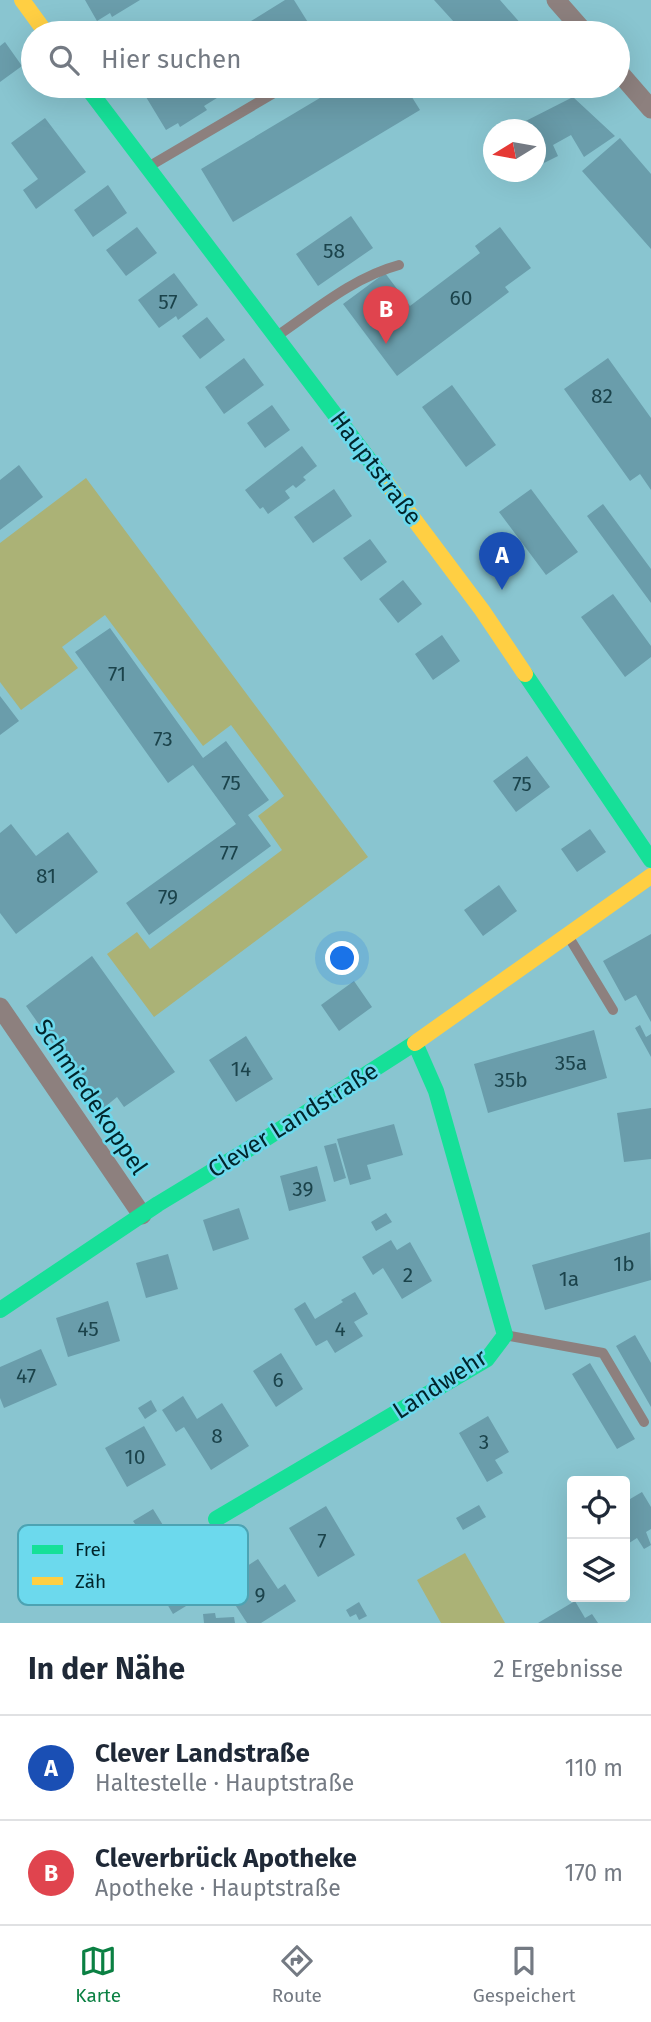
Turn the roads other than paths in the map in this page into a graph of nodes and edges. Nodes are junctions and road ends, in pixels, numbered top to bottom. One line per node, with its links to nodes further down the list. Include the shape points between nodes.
1 (22, 0): 3 (street)
2 (556, 0): 4 (street)
3 (37, 21)
4 (574, 21)
5 (630, 85): 8 (street)
6 (95, 98): 9 (street, Hauptstraße)
7 (265, 98): 9 (lane)
8 (651, 109)
9 (147, 167): 11 (street, Hauptstraße)
10 (399, 265): 11 (lane, via 358,282)
11 (276, 337): 12 (street, Hauptstraße, via 482,610)
12 (651, 860)
13 (651, 876): 14 (street, Clever Landstraße)
14 (568, 936): 16 (lane); 17 (street, Clever Landstraße)
15 (0, 1007): 18 (street, Schmiedekoppel)
16 (613, 1010)
17 (415, 1043): 18 (street, Clever Landstraße); 20 (street, Landwehr, via 436,1091)
18 (142, 1215): 19 (street, Clever Landstraße)
19 (0, 1310)
20 (505, 1335): 21 (lane, via 603,1353); 22 (street, Landwehr, via 487,1359)
21 (644, 1422)
22 (216, 1519)

